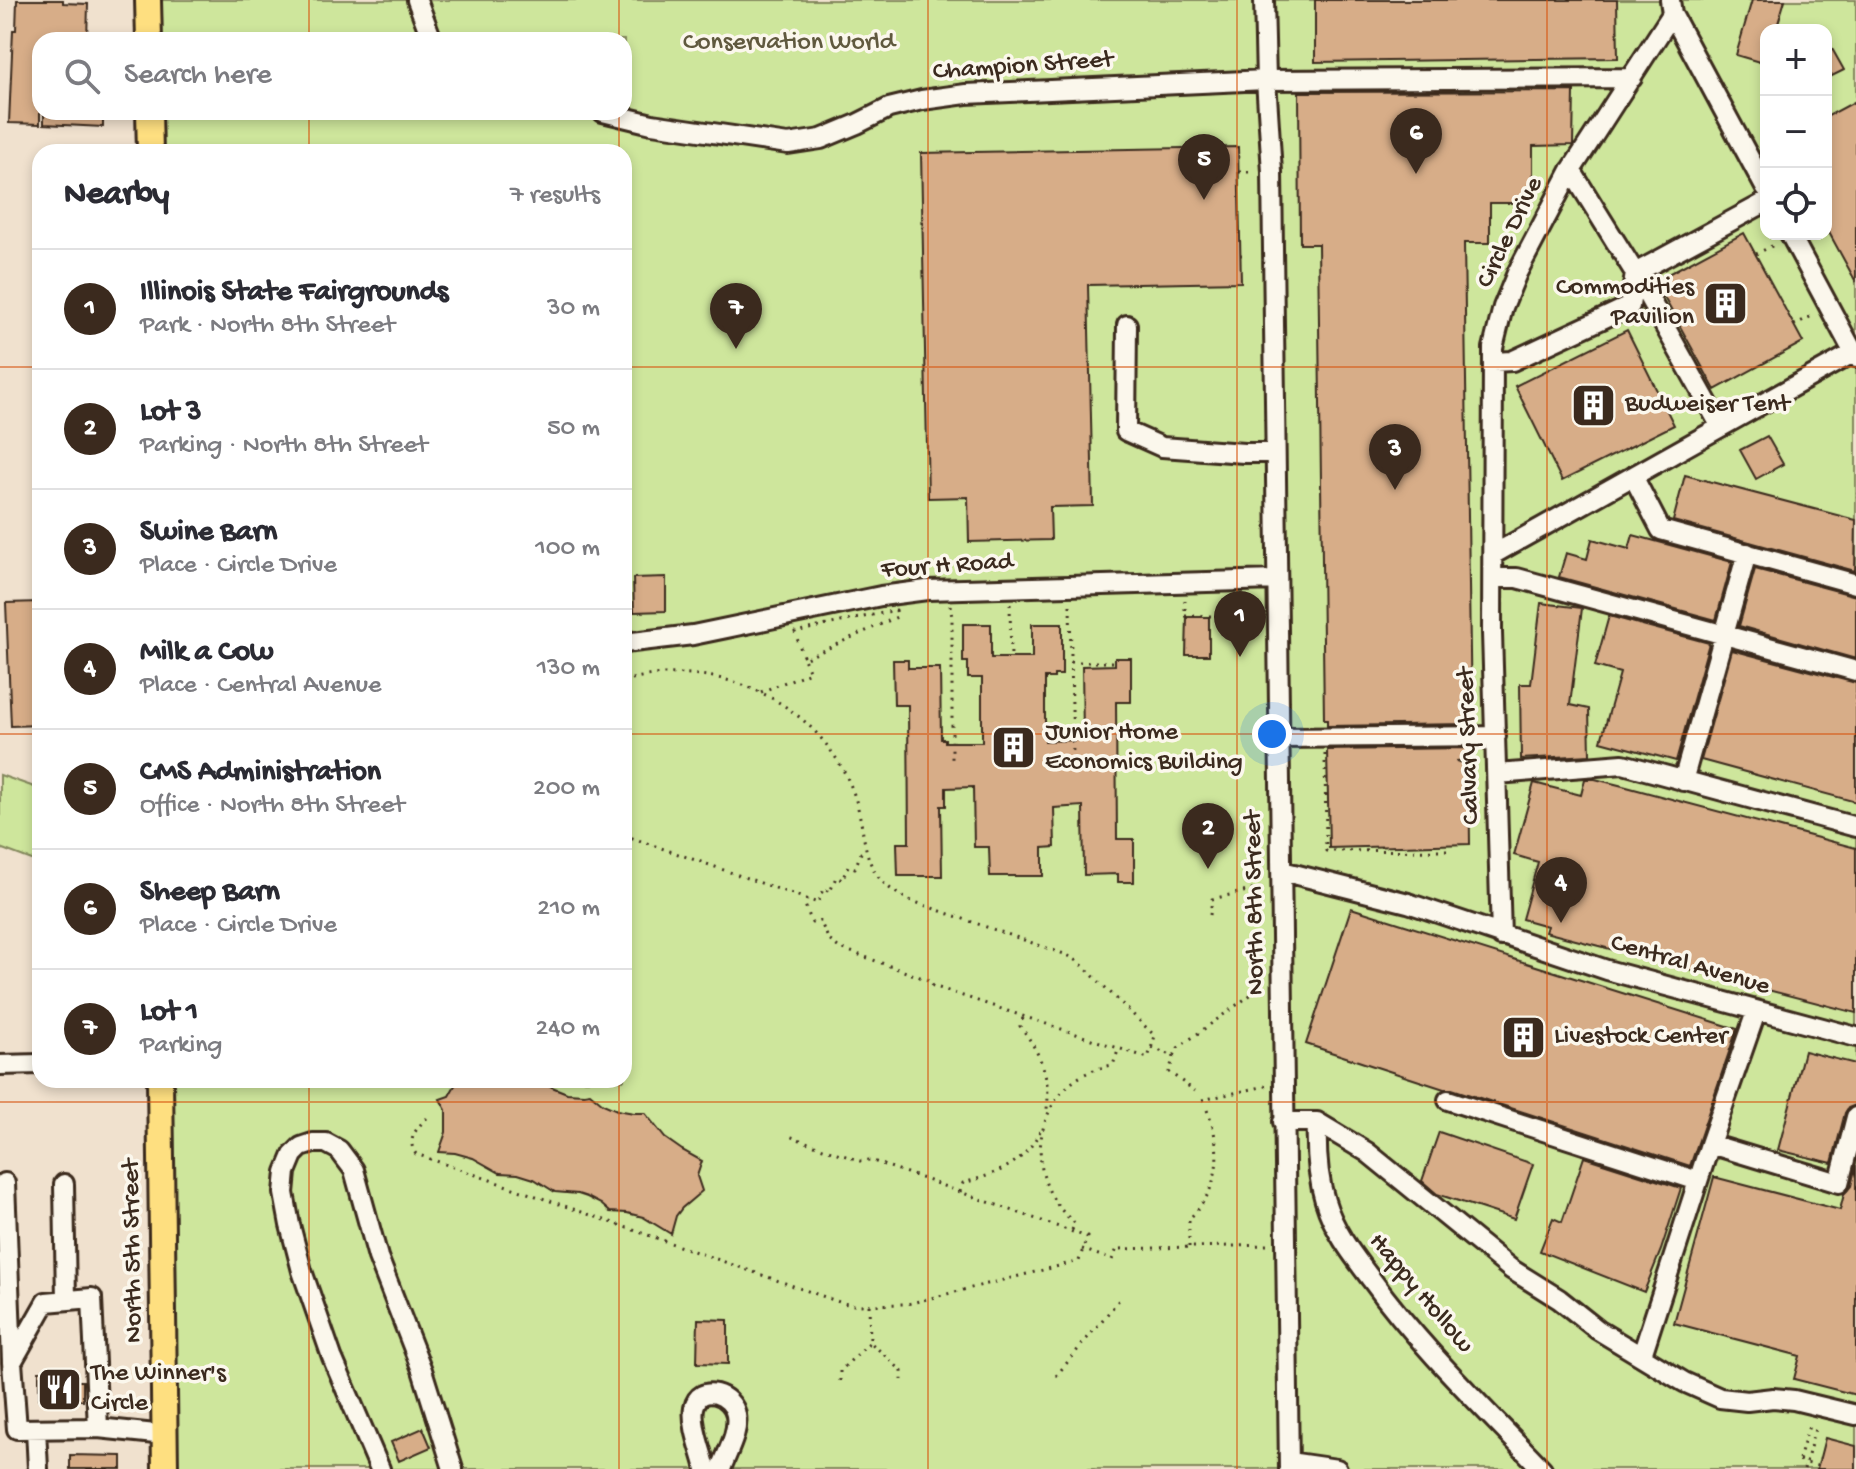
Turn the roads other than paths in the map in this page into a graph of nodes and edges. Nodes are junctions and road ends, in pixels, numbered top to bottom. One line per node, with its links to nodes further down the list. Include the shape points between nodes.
1 (148, 0): 5 (main road)
2 (417, 0): 6 (street)
3 (1264, 0): 8 (street, North 8th Street)
4 (1671, 7): 7 (street, Circle Drive); 13 (street)
5 (149, 32)
6 (429, 32)
7 (1632, 78): 8 (street, Champion Street); 12 (street, Circle Drive)
8 (1266, 80): 9 (street, Champion Street, via 966,94 889,108 821,139 788,144); 21 (street, North 8th Street)
9 (632, 119)
10 (149, 120): 11 (main road)
11 (150, 144)
12 (1571, 170): 16 (street); 19 (street, Circle Drive, via 1503,307)
13 (1760, 178)
14 (1760, 205): 16 (street)
15 (1793, 240): 18 (street)
16 (1635, 273): 19 (street, via 1630,306 1512,361); 20 (street)
17 (1127, 325): 21 (street, via 1126,431 1162,447)
18 (1855, 355): 20 (street)
19 (1493, 362): 24 (street, Circle Drive)
20 (1721, 427): 22 (street)
21 (1275, 453): 26 (street, North 8th Street)
22 (1633, 476): 23 (street, via 1661,530); 24 (street)
23 (1747, 553): 27 (street); 28 (street)
24 (1494, 554): 25 (street, Calvary Street)
25 (1493, 578): 28 (street, via 1517,578); 31 (street, Calvary Street)
26 (1277, 580): 29 (street, Four H Road, via 892,593 693,635); 32 (street, North 8th Street)
27 (1856, 584)
28 (1724, 635): 30 (street); 34 (street)
29 (632, 642)
30 (1856, 671)
31 (1496, 736): 32 (street); 33 (street, Calvary Street)
32 (1280, 738): 36 (street, North 8th Street)
33 (1497, 774): 34 (street, via 1623,764); 37 (street, Calvary Street)
34 (1683, 781): 35 (street)
35 (1856, 827)
36 (1282, 871): 37 (street, Central Avenue, via 1408,903); 45 (street, North 8th Street)
37 (1501, 936): 38 (street, Central Avenue)
38 (1756, 1012): 39 (street, Central Avenue); 47 (street)
39 (1856, 1037)
40 (32, 1064): 41 (street)
41 (0, 1065)
42 (160, 1088): 57 (main road, North 5th Street)
43 (1448, 1100): 48 (street)
44 (1856, 1117): 47 (street, via 1839,1183)
45 (1283, 1122): 46 (street); 58 (street, North 8th Street)
46 (1317, 1122): 52 (street, via 1367,1152 1511,1269); 66 (street, Happy Hollow, via 1325,1201 1341,1239 1426,1347)
47 (1710, 1144): 48 (street)
48 (1698, 1181): 52 (street)
49 (5, 1183): 53 (street)
50 (64, 1184): 51 (street)
51 (66, 1300): 53 (street, via 46,1302); 55 (street, via 92,1298)
52 (1642, 1355): 54 (street, via 1720,1398 1794,1400)
53 (12, 1362): 56 (street, via 17,1429)
54 (1856, 1415)
55 (98, 1428): 56 (street); 57 (street)
56 (36, 1429): 59 (street)
57 (165, 1435): 60 (main road, North 5th Street)
58 (1289, 1465): 65 (street)
59 (38, 1469)
60 (165, 1469)
61 (380, 1469): 62 (street, via 332,1357 290,1225 286,1172 293,1155 313,1143 339,1150 354,1170 378,1257)
62 (453, 1469)
63 (706, 1469): 64 (street, via 694,1409 703,1394 714,1392 733,1404 736,1414)
64 (721, 1469)
65 (1337, 1469)
66 (1542, 1469)

